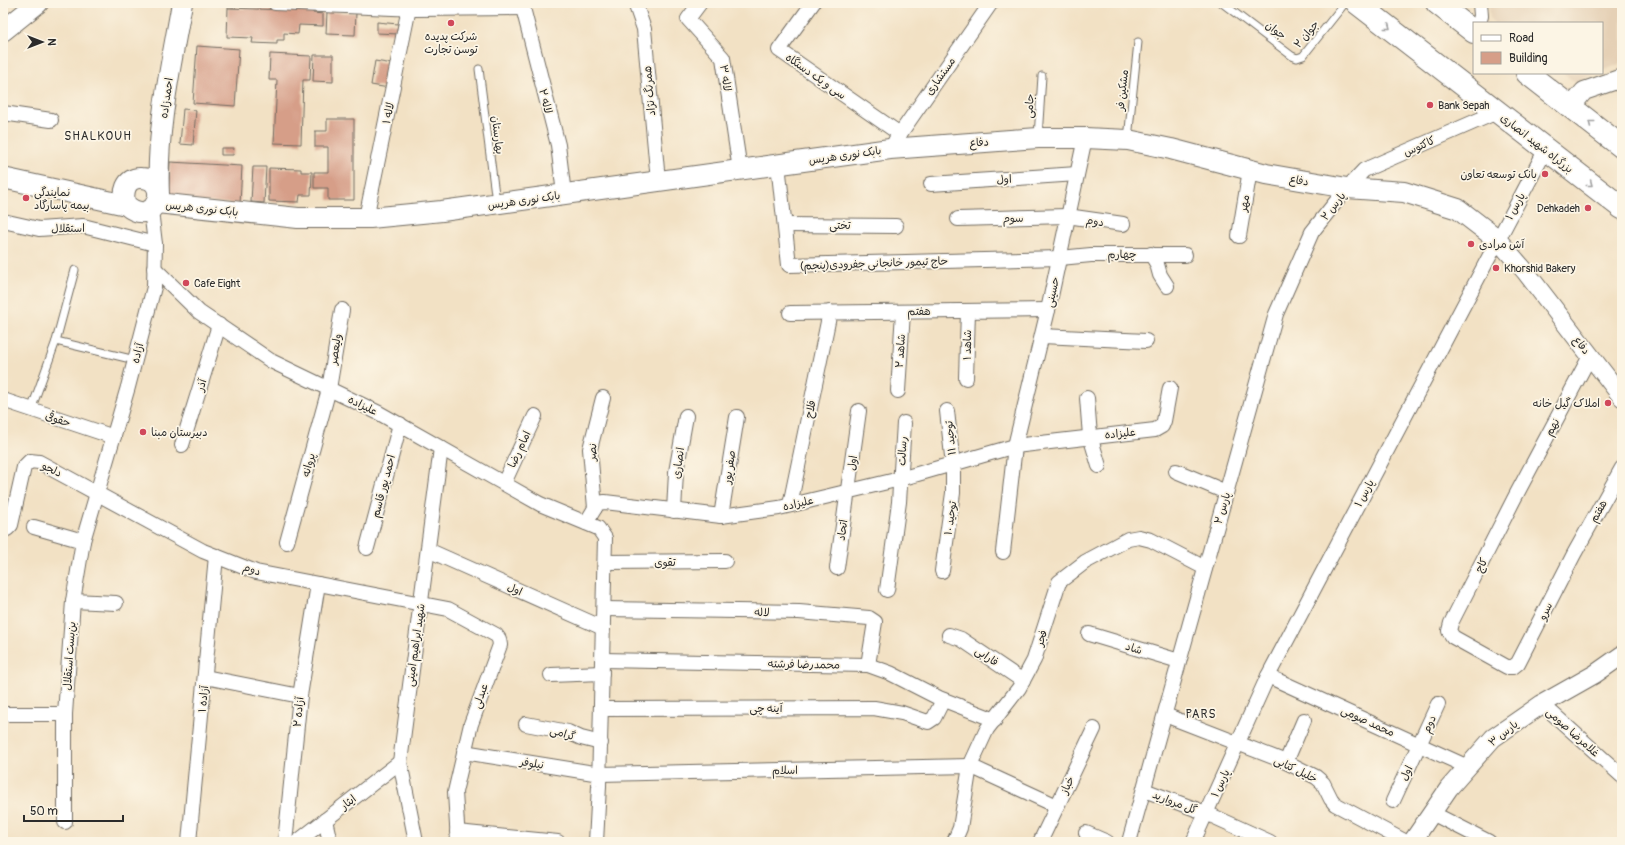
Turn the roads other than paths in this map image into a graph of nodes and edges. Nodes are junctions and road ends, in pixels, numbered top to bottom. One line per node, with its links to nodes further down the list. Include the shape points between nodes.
1 (38, 3): 17 (main road)
2 (182, 3): 35 (main road, احمدزاده)
3 (275, 3): 13 (street)
4 (635, 3): 42 (street, همرنگ نژاد, via 644,29)
5 (700, 3): 37 (street, لاله ۳, via 688,19 723,58)
6 (813, 3): 32 (street, سی و یک دستگاه, via 779,50)
7 (991, 3): 32 (street, مستشاری)
8 (1222, 3): 20 (lane, جوان)
9 (1345, 3): 20 (lane, جوان ۲, via 1303,56)
10 (1357, 3): 26 (main road, بزرگراه شهید انصاری, one-way to 26)
11 (1437, 3): 18 (main road)
12 (1480, 3): 16 (street)
13 (331, 4): 14 (street)
14 (410, 6): 15 (street); 52 (street, لاله ۱)
15 (523, 6): 45 (street, لاله ۲, via 558,145)
16 (1479, 22)
17 (3, 31)
18 (1473, 31)
19 (1138, 42): 31 (lane, مشکین فر)
20 (1297, 58)
21 (479, 69): 48 (lane, بهارستان)
22 (1528, 74): 25 (main road)
23 (1042, 76): 29 (lane, جامی)
24 (1622, 78): 25 (street, via 1584,91)
25 (1571, 107): 33 (main road, one-way to 25)
26 (1497, 112): 34 (main road, بزرگراه شهید انصاری); 44 (street, کاکتوس, via 1364,170)
27 (3, 113): 28 (street)
28 (51, 120)
29 (1038, 138): 30 (main road, دفاع); 32 (main road, دفاع)
30 (1085, 138): 31 (main road, دفاع); 39 (street, حسینی)
31 (1128, 140): 38 (main road, دفاع)
32 (895, 142): 36 (main road, بابک نوری هریس)
33 (1622, 147)
34 (1546, 149): 50 (main road, بزرگراه شهید انصاری, one-way to 50); 59 (street, پارس ۱)
35 (159, 151): 41 (main road); 47 (main road, احمدزاده)
36 (778, 164): 37 (main road, بابک نوری هریس); 56 (street, حاج تیمور خانجانی جفرودی(پنجم))
37 (740, 170): 42 (main road, بابک نوری هریس)
38 (1250, 170): 44 (main road, دفاع); 58 (street, مهر)
39 (1076, 174): 43 (street, اول); 51 (street, حسینی)
40 (3, 178): 46 (main road)
41 (135, 179): 46 (main road); 47 (main road, via 149,179 156,185); 49 (main road, via 125,188 123,196)
42 (658, 181): 45 (main road, بابک نوری هریس)
43 (931, 184)
44 (1347, 188): 59 (main road, دفاع, via 1404,192 1458,209); 109 (street, پارس ۲, via 1312,232 1276,314)
45 (564, 194): 48 (main road, بابک نوری هریس)
46 (87, 197): 49 (main road)
47 (155, 202): 49 (main road, via 142,213 133,211); 52 (main road, بابک نوری هریس, via 298,218); 60 (street, آزاده)
48 (496, 204): 52 (main road, بابک نوری هریس)
49 (126, 205)
50 (1622, 208)
51 (1067, 216): 53 (street, سوم); 55 (street, دوم); 63 (street, حسینی)
52 (366, 218)
53 (958, 219)
54 (3, 221): 60 (street, استقلال, via 38,229 84,226)
55 (1123, 224)
56 (784, 225): 57 (street, تختی); 63 (street, حاج تیمور خانجانی جفرودی(پنجم), via 789,265)
57 (896, 226)
58 (1239, 236)
59 (1497, 239): 77 (street, دفاع, via 1525,271); 146 (street, پارس ۱)
60 (155, 244): 64 (street, آزاده)
61 (1151, 254): 62 (street, چهارم); 63 (street, چهارم, via 1091,254); 66 (street)
62 (1184, 255)
63 (1060, 258): 68 (street, حسینی)
64 (154, 268): 73 (street, علیزاده, via 199,312); 78 (street, آزاده, via 154,288)
65 (75, 270): 75 (lane)
66 (1167, 286)
67 (342, 310): 81 (street, ولیعصر)
68 (1048, 310): 69 (street, هفتم); 74 (street, حسینی)
69 (968, 311): 71 (street, هفتم); 79 (street, شاهد ۱)
70 (830, 312): 71 (street, هفتم); 72 (street, هفتم); 112 (street, فلاح)
71 (903, 312): 82 (street, شاهد ۲)
72 (790, 313)
73 (219, 325): 81 (street, علیزاده, via 272,361); 99 (street, آذر)
74 (1042, 336): 76 (street); 100 (street, حسینی)
75 (56, 341): 78 (lane); 87 (lane)
76 (1146, 341)
77 (1590, 356): 83 (street, دفاع); 111 (street, نهم)
78 (135, 360): 96 (street, آزاده)
79 (966, 378)
80 (1170, 388): 95 (street, علیزاده, via 1162,426 1155,430)
81 (329, 389): 94 (street, علیزاده); 120 (street, پروانه)
82 (898, 391)
83 (1622, 397)
84 (603, 398): 113 (street, نصر, via 590,449)
85 (1087, 398): 95 (street)
86 (3, 400): 87 (street, حقوقی)
87 (31, 410): 96 (street, حقوقی)
88 (859, 411): 108 (street, اول)
89 (947, 411): 102 (street, توحید ‍۱۱)
90 (535, 416): 107 (street, امام رضا)
91 (686, 416): 114 (street, انصاری, via 676,472)
92 (737, 417): 115 (street, صفر پور)
93 (904, 423): 106 (street, رسالت)
94 (400, 424): 101 (street, علیزاده); 121 (street, احمد پور قاسم)
95 (1090, 436): 98 (street, علیزاده); 103 (street)
96 (114, 437): 110 (street, آزاده)
97 (1052, 441): 98 (street, علیزاده)
98 (1034, 443): 100 (street, علیزاده)
99 (182, 445)
100 (1015, 446): 102 (street, علیزاده); 123 (street)
101 (441, 448): 107 (street, علیزاده); 122 (street, شهید ابراهیم امینی)
102 (953, 465): 106 (street, علیزاده); 130 (street, توحید ۱۰, via 953,493)
103 (1099, 466)
104 (1622, 468): 124 (street, هفتم)
105 (1176, 471): 109 (street)
106 (900, 479): 108 (street, علیزاده); 132 (street)
107 (504, 483): 116 (street, علیزاده, via 540,504)
108 (847, 492): 112 (street, علیزاده); 128 (street, اتحاد)
109 (1226, 492): 129 (street, پارس ۲)
110 (98, 494): 118 (street, دلجو, via 39,462 30,461 24,467 11,525); 119 (street, بن‌بست استقلال); 125 (street, دوم)
111 (1514, 499): 144 (street, کاج, via 1449,631 1453,637 1506,667)
112 (790, 505): 115 (street, علیزاده)
113 (595, 508): 114 (street, علیزاده, via 598,503 605,502); 116 (street)
114 (674, 511): 115 (street, علیزاده)
115 (721, 516)
116 (592, 525): 127 (street, via 605,538)
117 (34, 527): 119 (street)
118 (3, 529)
119 (83, 541): 133 (street, بن‌بست استقلال)
120 (287, 542)
121 (367, 548)
122 (428, 550): 135 (street, شهید ابراهیم امینی); 137 (street, اول)
123 (1003, 552)
124 (1574, 554): 144 (street, سرو, via 1518,663)
125 (216, 556): 131 (street, دوم, via 256,572); 147 (street, آزاده ۱)
126 (725, 561): 127 (street, تقوی)
127 (605, 562): 136 (street)
128 (837, 568)
129 (1205, 568): 141 (street, پارس ۲); 148 (street, فجر, via 1151,540 1139,537 1128,539 1085,562 1059,582 1034,660)
130 (942, 572)
131 (318, 584): 135 (street, دوم); 149 (street, آزاده ۲)
132 (887, 590)
133 (73, 601): 134 (street); 155 (street, بن‌بست استقلال)
134 (116, 603)
135 (420, 603): 164 (street, عبدلی, via 448,609 499,639 500,645 471,724); 165 (street, شهید ابراهیم امینی)
136 (604, 609): 137 (street); 142 (street, لاله, via 799,612 869,618 875,622)
137 (603, 628): 143 (street)
138 (1089, 634): 141 (street, شاد)
139 (949, 635): 148 (street, فارابی, via 961,639)
140 (1622, 655): 152 (street, پارس ۳, via 1595,674)
141 (1179, 661): 156 (street, پارس ۲)
142 (868, 665): 143 (street, محمدرضا فرشته); 150 (street, محمدرضا فرشته, via 890,673)
143 (603, 666): 145 (street, محمدرضا فرشته); 153 (street)
144 (1513, 667)
145 (551, 675)
146 (1268, 676): 162 (street, پارس ۱); 163 (street, محمد صومی)
147 (205, 677): 149 (street); 181 (street, آزاده ۱)
148 (1023, 681): 157 (street, فجر)
149 (300, 696): 182 (street, آزاده ۲)
150 (943, 700): 153 (street, آینه چی, via 934,718 928,722 902,713 874,708); 157 (street, محمدرضا فرشته)
151 (1438, 704): 163 (street, دوم)
152 (1542, 704): 168 (street, پارس ۳, via 1493,738); 170 (street, غلامرضا صومی)
153 (601, 709): 161 (street)
154 (3, 714): 155 (street)
155 (65, 714): 177 (street, بن‌بست استقلال)
156 (1165, 715): 162 (street, خلیل کتابی); 171 (street, پارس ۲)
157 (995, 720): 167 (street, فجر, via 987,729)
158 (1304, 720): 166 (street)
159 (526, 724): 161 (street, گرامی, via 568,732)
160 (1094, 728): 173 (street, خباز)
161 (600, 743): 169 (street)
162 (1238, 744): 166 (street, خلیل کتابی); 175 (street, پارس ۱)
163 (1420, 745): 168 (street, محمد صومی); 172 (street, اول)
164 (464, 752): 169 (street, نیلوفر); 179 (street, عبدلی, via 455,792)
165 (400, 762): 176 (street, ایثار); 185 (street, شهید ابراهیم امینی)
166 (1286, 762): 193 (street, خلیل کتابی, via 1320,780 1335,804)
167 (970, 766): 169 (street, اسلام); 173 (street); 188 (street, فجر, via 960,828)
168 (1468, 767): 174 (street, پارس ۳)
169 (600, 774): 187 (street)
170 (1622, 776)
171 (1144, 790): 175 (street, گل مروارید); 191 (street, پارس ۲)
172 (1393, 801)
173 (1057, 806): 189 (street, خباز)
174 (1432, 812): 194 (street, پارس ۳); 195 (street)
175 (1206, 813): 180 (street, گل مروارید); 192 (street, پارس ۱)
176 (326, 820): 183 (street, ایثار); 184 (street)
177 (64, 822)
178 (1086, 833): 190 (street)
179 (458, 837): 186 (street)
180 (1266, 841)
181 (189, 842)
182 (285, 842)
183 (297, 842)
184 (330, 842)
185 (416, 842)
186 (558, 842)
187 (596, 842)
188 (954, 842)
189 (1040, 842)
190 (1107, 842)
191 (1129, 842)
192 (1193, 842)
193 (1406, 842)
194 (1412, 842)
195 (1489, 842)

